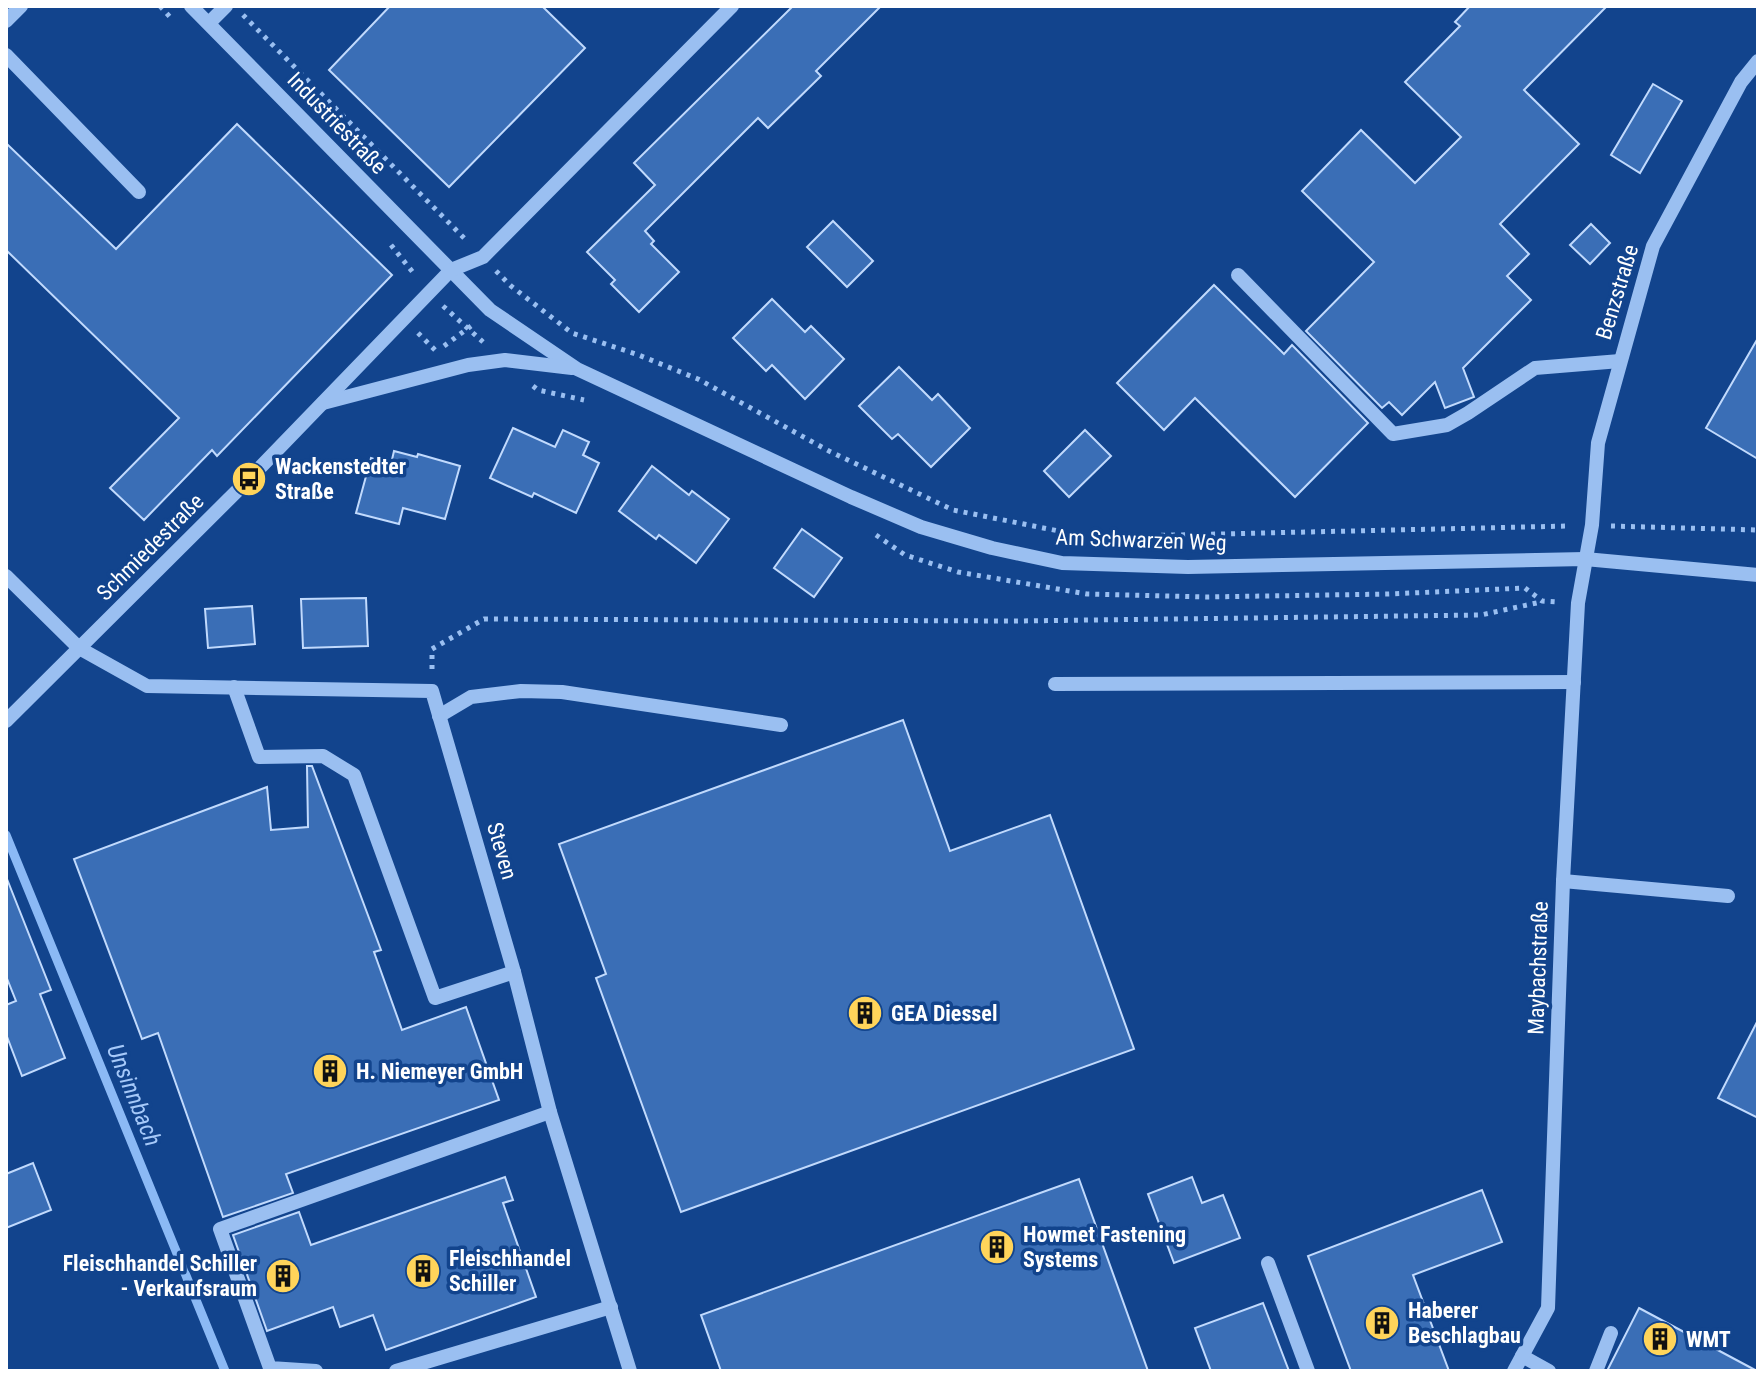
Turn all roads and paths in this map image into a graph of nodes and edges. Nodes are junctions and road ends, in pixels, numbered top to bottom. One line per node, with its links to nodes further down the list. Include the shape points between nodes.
1 (21, 6): 6 (street)
2 (191, 6): 7 (street, Industriestraße)
3 (226, 6): 7 (street)
4 (234, 6): 11 (path)
5 (732, 6): 11 (street)
6 (6, 21)
7 (209, 23): 12 (street, Industriestraße)
8 (6, 55): 10 (street)
9 (1758, 61): 16 (street, Benzstraße, via 1741,82 1653,246)
10 (139, 192)
11 (483, 257): 12 (street); 19 (path, via 572,333 698,379 829,451 953,510 1089,537)
12 (451, 270): 14 (street, Schmiedestraße); 17 (street, Am Schwarzen Weg, via 490,310)
13 (1238, 275): 16 (street, via 1393,434 1447,425 1535,368)
14 (429, 292): 15 (path); 18 (street, Schmiedestraße)
15 (505, 360): 17 (street); 18 (street)
16 (1620, 361): 19 (street, Benzstraße, via 1598,443)
17 (577, 369): 21 (street, Am Schwarzen Weg, via 921,527 1062,563 1188,567)
18 (323, 403): 25 (street, Schmiedestraße)
19 (1592, 525): 20 (path); 21 (street, Benzstraße)
20 (1758, 530)
21 (1585, 559): 22 (street, Am Schwarzen Weg); 27 (street, Maybachstraße)
22 (1758, 575)
23 (6, 576): 25 (street, Steven)
24 (1542, 601): 26 (path, via 1481,615 1016,621 484,619)
25 (79, 648): 29 (street, Steven, via 147,686); 31 (street, Schmiedestraße)
26 (432, 649)
27 (1574, 682): 28 (street); 33 (street, Maybachstraße)
28 (1055, 684)
29 (234, 687): 30 (street, Steven, via 432,691); 35 (street, via 259,757 323,756 354,775 435,998)
30 (439, 716): 32 (street, via 471,697 562,692); 35 (street, Steven)
31 (6, 721)
32 (781, 725)
33 (1563, 881): 34 (street); 40 (street, Maybachstraße, via 1548,1308)
34 (1728, 896)
35 (514, 972): 36 (street, Steven)
36 (550, 1112): 38 (street, Steven); 41 (street, via 220,1229 270,1368)
37 (1268, 1263): 44 (street)
38 (611, 1307): 42 (street); 43 (street, Steven)
39 (1611, 1333): 47 (street)
40 (1522, 1356): 45 (street, Maybachstraße); 46 (street)
41 (316, 1371)
42 (396, 1371)
43 (630, 1371)
44 (1308, 1371)
45 (1514, 1371)
46 (1549, 1371)
47 (1596, 1371)

